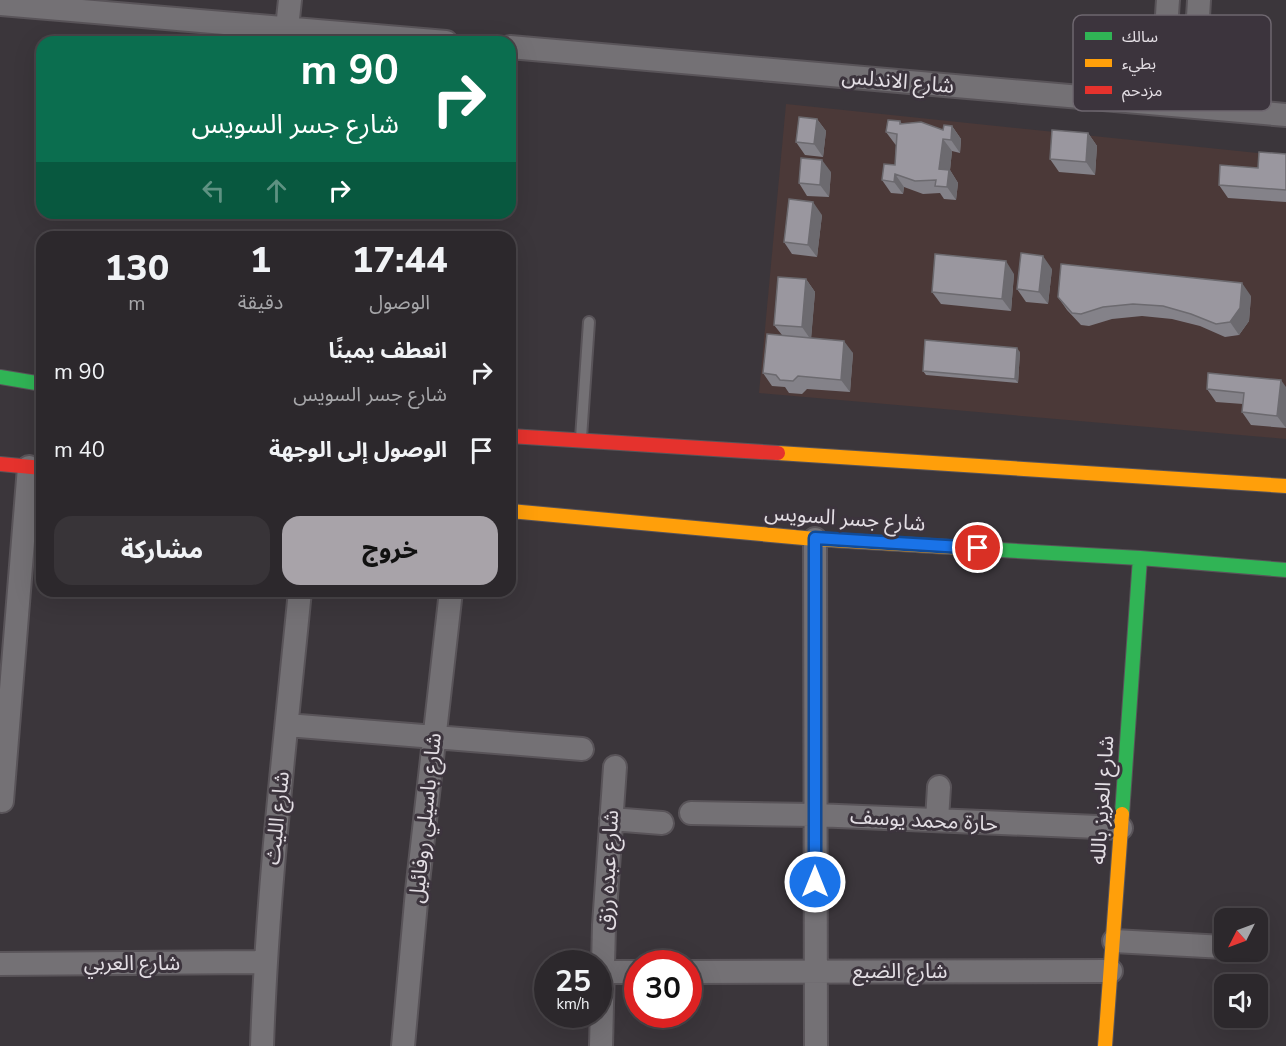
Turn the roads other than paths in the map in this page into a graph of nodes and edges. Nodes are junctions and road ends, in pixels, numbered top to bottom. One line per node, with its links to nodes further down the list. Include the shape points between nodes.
1 (290, 0): 7 (street)
2 (1168, 0): 5 (street)
3 (1200, 0): 6 (street)
4 (0, 4): 7 (street)
5 (1167, 15)
6 (1199, 15)
7 (287, 28): 8 (street)
8 (378, 36)
9 (516, 49): 10 (street, شارع الاندلس)
10 (1073, 96)
11 (1246, 111): 12 (street, شارع الاندلس)
12 (1286, 115)
13 (589, 322): 17 (lane)
14 (0, 377): 15 (main road)
15 (36, 383)
16 (516, 437): 17 (main road)
17 (581, 442): 20 (main road)
18 (0, 464): 19 (main road)
19 (35, 467): 32 (street)
20 (1286, 486)
21 (516, 512): 22 (main road, شارع جسر السويس)
22 (815, 538): 23 (main road, شارع جسر السويس); 34 (street)
23 (1140, 558): 24 (main road, شارع جسر السويس); 38 (main road, شارع العزيز بالله)
24 (1286, 570)
25 (299, 597): 27 (street, شارع الليث)
26 (450, 597): 28 (street, شارع باسيلي روفائيل)
27 (287, 725): 28 (street); 42 (street, شارع الليث)
28 (433, 737): 29 (street); 49 (street, شارع باسيلي روفائيل)
29 (582, 749)
30 (615, 767): 35 (street, شارع عبده رزق)
31 (939, 787): 36 (street)
32 (2, 801)
33 (691, 813): 34 (street, حارة محمد يوسف)
34 (815, 815): 36 (street, حارة محمد يوسف); 46 (street)
35 (611, 819): 37 (street); 41 (street, شارع عبده رزق)
36 (937, 820): 38 (street, حارة محمد يوسف)
37 (662, 823)
38 (1121, 828): 39 (main road, شارع العزيز بالله)
39 (1113, 941): 40 (street); 44 (main road, شارع العزيز بالله)
40 (1214, 946)
41 (604, 950)
42 (264, 962): 43 (street, شارع العربي); 48 (street, شارع الليث)
43 (0, 964)
44 (1111, 971): 46 (street, شارع الضبع); 52 (main road, شارع العزيز بالله)
45 (702, 972): 46 (street, شارع الضبع)
46 (815, 972): 51 (street)
47 (601, 1028): 50 (street, شارع عبده رزق)
48 (262, 1046)
49 (403, 1046)
50 (601, 1046)
51 (816, 1046)
52 (1106, 1046)

